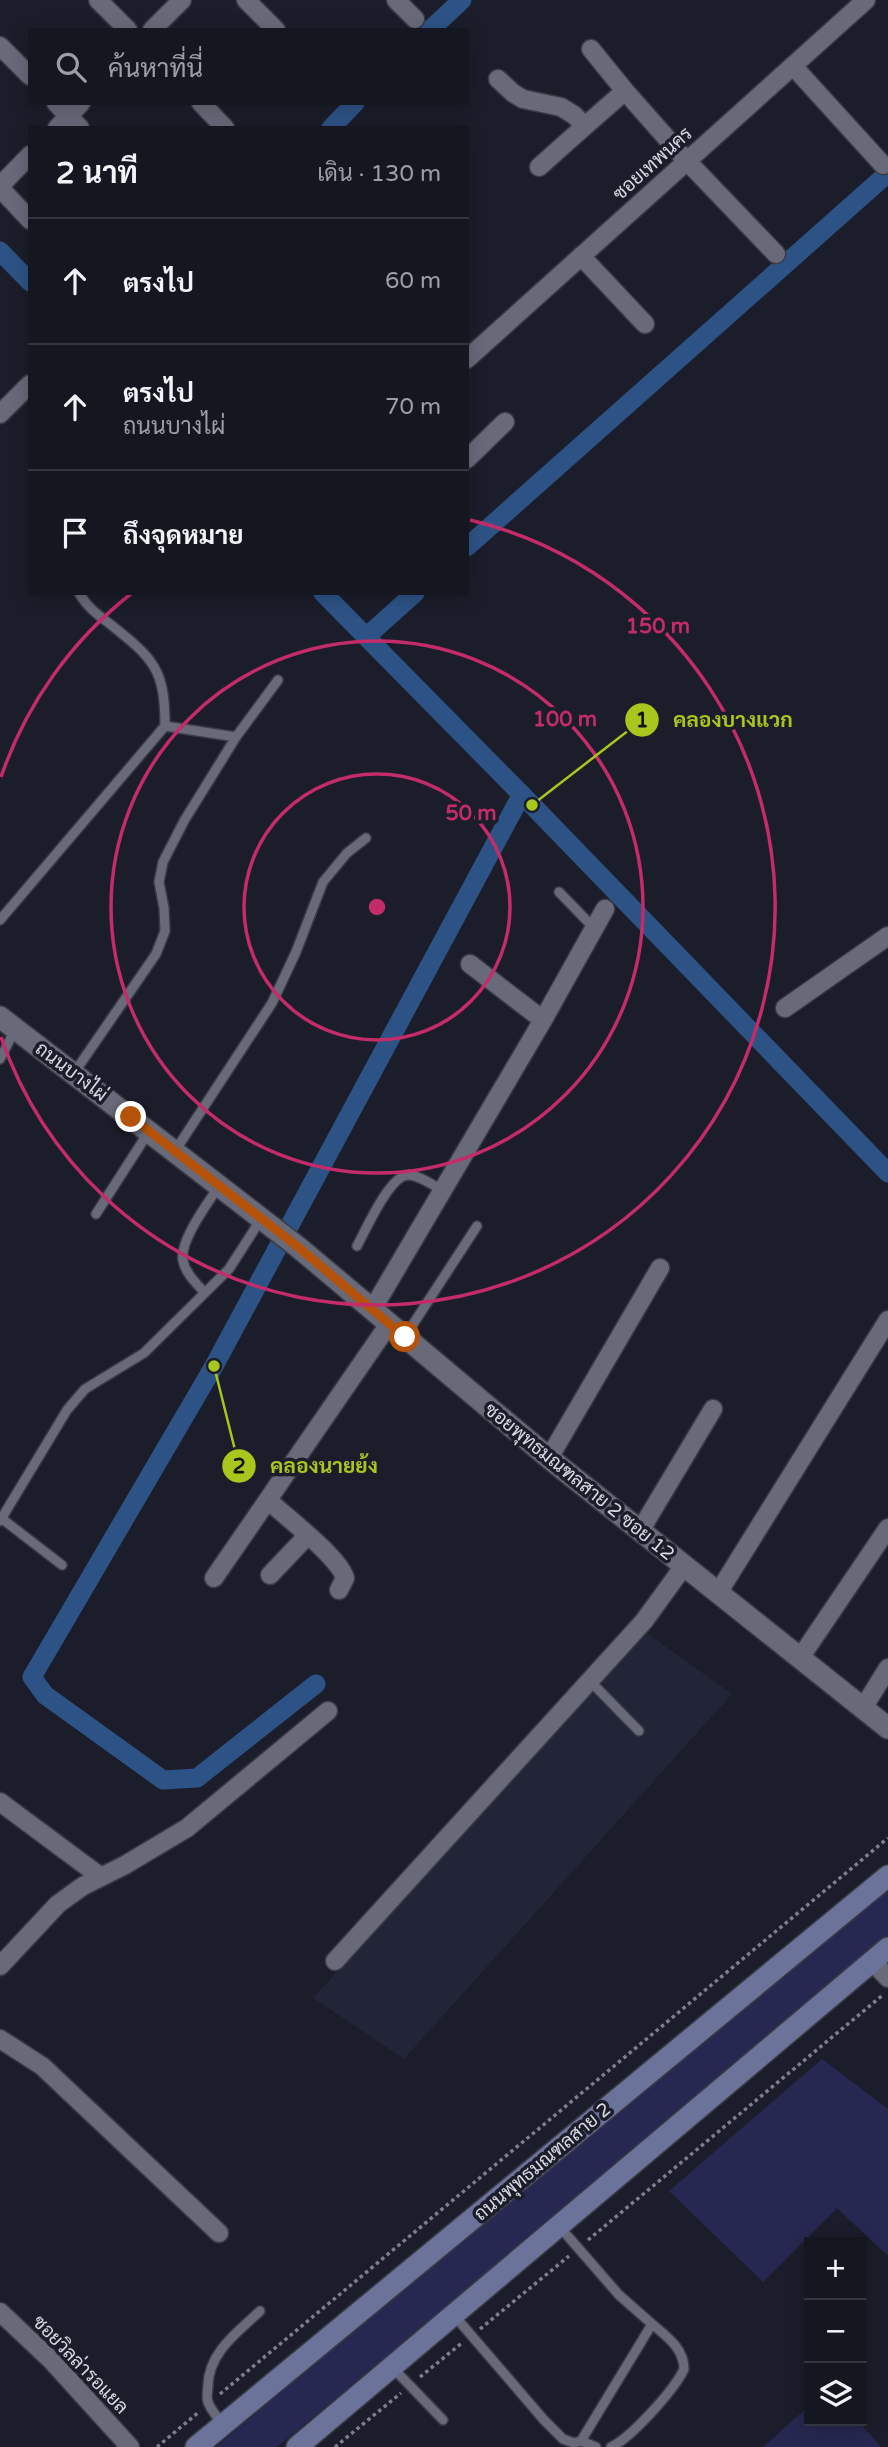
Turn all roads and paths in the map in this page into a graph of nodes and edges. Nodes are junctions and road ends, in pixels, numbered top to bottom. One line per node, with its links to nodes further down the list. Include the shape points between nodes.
1 (99, 0): 7 (street)
2 (182, 0): 8 (street)
3 (246, 0): 9 (street)
4 (396, 0): 6 (street)
5 (866, 0): 12 (street, ซอยเทพนคร)
6 (415, 19)
7 (126, 28)
8 (154, 28)
9 (274, 28)
10 (0, 46): 13 (street)
11 (591, 49): 15 (street)
12 (793, 66): 20 (street, ซอยเทพนคร); 21 (street)
13 (28, 74)
14 (498, 79): 18 (street, via 523,99 561,107)
15 (625, 91): 18 (street); 20 (street)
16 (203, 105): 17 (street)
17 (223, 126)
18 (584, 126): 22 (street)
19 (28, 157): 23 (street)
20 (686, 160): 25 (street); 26 (street, ซอยเทพนคร)
21 (883, 165)
22 (539, 167)
23 (0, 187): 24 (street)
24 (28, 218)
25 (776, 254)
26 (582, 256): 27 (street); 28 (street, ซอยเทพนคร)
27 (645, 324)
28 (469, 357)
29 (28, 386): 30 (street)
30 (0, 414)
31 (505, 422): 32 (street)
32 (469, 457)
33 (80, 595): 35 (lane, via 87,606 140,647 159,674 165,694)
34 (278, 680): 36 (lane)
35 (165, 726): 36 (lane); 40 (lane)
36 (236, 737): 48 (lane, via 163,862 159,882 165,931 156,954)
37 (366, 838): 50 (lane, via 323,882 272,1003)
38 (559, 892): 41 (lane)
39 (605, 909): 41 (street)
40 (0, 920)
41 (594, 928): 45 (street)
42 (888, 936): 44 (street)
43 (470, 964): 45 (street)
44 (785, 1008)
45 (543, 1020): 52 (street)
46 (8, 1023): 47 (lane); 48 (street, ถนนบางไผ่)
47 (0, 1059)
48 (74, 1073): 49 (street, ถนนบางไผ่)
49 (150, 1131): 50 (street, ถนนบางไผ่); 53 (lane)
50 (175, 1151): 51 (street, ถนนบางไผ่)
51 (219, 1186): 54 (street, ถนนบางไผ่); 58 (lane, via 186,1239 182,1258 187,1273)
52 (444, 1191): 56 (lane, via 412,1175 402,1176 391,1186); 59 (street)
53 (96, 1214)
54 (268, 1224): 58 (lane); 59 (street, ซอยพุทธมณฑลสาย 2 ซอย 12)
55 (477, 1226): 61 (lane)
56 (357, 1246)
57 (660, 1268): 63 (street)
58 (205, 1293): 65 (lane, via 144,1353 85,1389 67,1410)
59 (372, 1310): 61 (street, ซอยพุทธมณฑลสาย 2 ซอย 12)
60 (888, 1320): 74 (street)
61 (397, 1330): 63 (street, ซอยพุทธมณฑลสาย 2 ซอย 12); 64 (street)
62 (713, 1409): 67 (street)
63 (549, 1458): 67 (street, ซอยพุทธมณฑลสาย 2 ซอย 12)
64 (269, 1501): 68 (street); 72 (street)
65 (1, 1519): 69 (lane)
66 (888, 1528): 75 (street)
67 (640, 1531): 70 (street, ซอยพุทธมณฑลสาย 2 ซอย 12)
68 (306, 1536): 71 (street); 73 (street, via 342,1570 345,1578)
69 (62, 1565)
70 (684, 1566): 74 (street, ซอยพุทธมณฑลสาย 2 ซอย 12); 77 (street, via 644,1621)
71 (270, 1575)
72 (214, 1578)
73 (339, 1590)
74 (718, 1593): 75 (street, ซอยพุทธมณฑลสาย 2 ซอย 12)
75 (800, 1658): 78 (street, ซอยพุทธมณฑลสาย 2 ซอย 12)
76 (888, 1668): 78 (street)
77 (589, 1680): 81 (lane); 87 (street)
78 (863, 1708): 80 (street, ซอยพุทธมณฑลสาย 2 ซอย 12)
79 (328, 1711): 85 (street, via 187,1828)
80 (888, 1728)
81 (639, 1731)
82 (0, 1802): 85 (street)
83 (888, 1838): 102 (path)
84 (888, 1876): 104 (main road, ถนนพุทธมณฑลสาย 2)
85 (101, 1877): 88 (street, via 58,1904)
86 (880, 1954): 89 (street); 92 (main road)
87 (335, 1961)
88 (0, 1966)
89 (888, 1978)
90 (888, 1991): 94 (path)
91 (0, 2039): 93 (street, via 42,2066)
92 (558, 2225): 94 (lane); 97 (main road)
93 (219, 2233)
94 (577, 2249): 98 (lane); 99 (path)
95 (260, 2311): 102 (lane, via 215,2356 208,2375)
96 (0, 2312): 106 (street, ซอยวิลล่ารอแยล)
97 (453, 2314): 99 (lane); 100 (main road)
98 (652, 2324): 105 (lane); 112 (lane, via 677,2347 684,2369 638,2427)
99 (472, 2335): 101 (path); 105 (lane, via 563,2439)
100 (392, 2367): 101 (lane); 109 (main road)
101 (410, 2386): 103 (lane); 110 (path)
102 (209, 2404): 104 (lane); 107 (path)
103 (443, 2420)
104 (223, 2425): 108 (main road, ถนนพุทธมณฑลสาย 2)
105 (581, 2441): 111 (lane)
106 (130, 2447)
107 (157, 2447)
108 (196, 2447)
109 (297, 2447)
110 (335, 2447)
111 (596, 2447)
112 (611, 2447)

